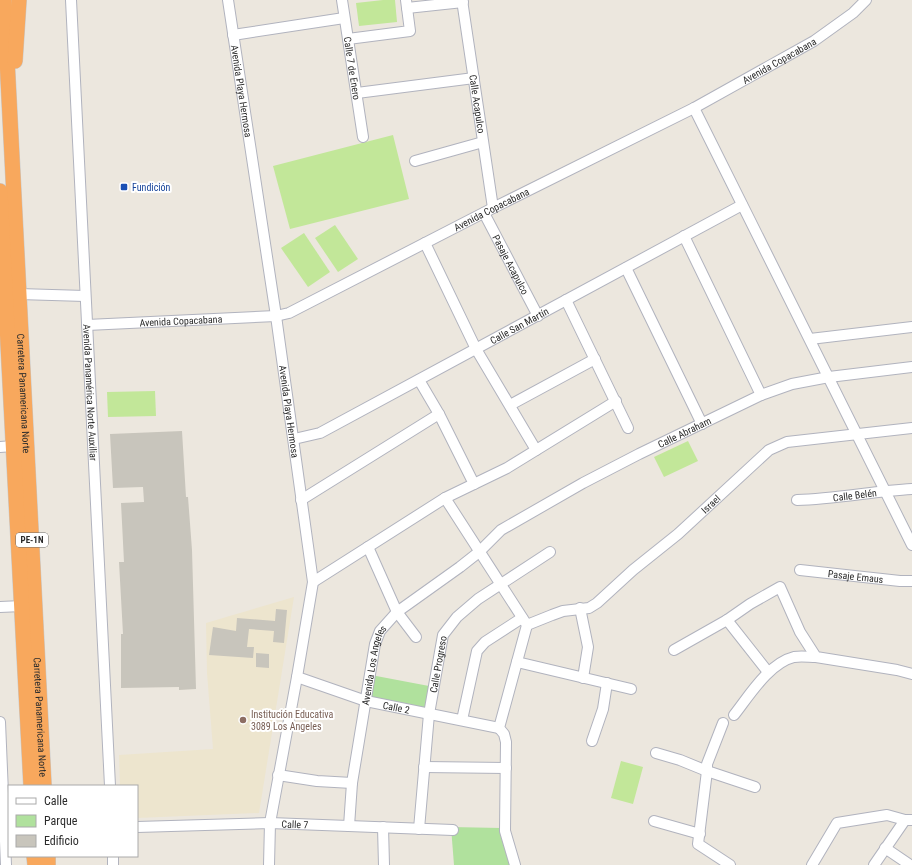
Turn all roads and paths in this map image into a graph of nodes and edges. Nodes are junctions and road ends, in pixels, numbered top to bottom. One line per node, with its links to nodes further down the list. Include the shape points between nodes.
1 (4, 0): 12 (highway, Carretera Panamericana Norte / PE-1N)
2 (19, 0): 12 (highway, via 15,61)
3 (71, 0): 27 (street, Avenida Panamérica Norte Auxiliar)
4 (228, 0): 10 (street, Avenida Playa Hermosa)
5 (342, 0): 9 (street, Calle 7 de Enero)
6 (866, 0): 15 (street, Avenida Copacabana, via 853,14 814,42)
7 (462, 1): 8 (street); 13 (street, Calle Acapulco)
8 (407, 4): 11 (street, via 410,31)
9 (344, 18): 10 (street); 11 (street, Calle 7 de Enero)
10 (233, 35): 29 (street, Avenida Playa Hermosa)
11 (348, 39): 14 (street, Calle 7 de Enero)
12 (8, 76): 26 (highway, Carretera Panamericana Norte / PE-1N)
13 (474, 78): 14 (street); 17 (street, Calle Acapulco)
14 (357, 93): 16 (street, Calle 7 de Enero)
15 (694, 108): 20 (street); 21 (street, Avenida Copacabana)
16 (363, 137)
17 (484, 142): 18 (street); 21 (street, Calle Acapulco)
18 (414, 161)
19 (0, 191): 26 (highway, Carretera Panamericana Norte / PE-1N)
20 (742, 205): 23 (street, Calle San Martín); 33 (street)
21 (493, 208): 22 (street, Avenida Copacabana)
22 (484, 213): 24 (street, Avenida Copacabana); 30 (street, Pasaje Acapulco)
23 (684, 236): 25 (street, Calle San Martín); 39 (street)
24 (425, 243): 29 (street, Avenida Copacabana, via 289,313); 34 (street)
25 (626, 268): 28 (street, Calle San Martín); 43 (street)
26 (6, 294): 27 (street); 48 (highway, Carretera Panamericana Norte / PE-1N); 95 (highway, Carretera Panamericana Norte / PE-1N)
27 (85, 296): 31 (street, Avenida Panamérica Norte Auxiliar)
28 (566, 300): 30 (street, Calle San Martín); 35 (street)
29 (276, 316): 31 (street, Avenida Copacabana); 47 (street, Avenida Playa Hermosa)
30 (538, 316): 34 (street, Calle San Martín)
31 (87, 325): 96 (street, Avenida Panamérica Norte Auxiliar)
32 (912, 327): 33 (street)
33 (810, 339): 37 (street)
34 (476, 349): 38 (street, Calle San Martín); 41 (street)
35 (595, 359): 40 (street); 41 (street)
36 (912, 368): 37 (street, Calle Abraham)
37 (829, 377): 39 (street, Calle Abraham, via 792,384); 46 (street)
38 (419, 380): 42 (street); 47 (street, Calle San Martín, via 320,433)
39 (761, 395): 43 (street, Calle Abraham)
40 (616, 402): 44 (street); 49 (street)
41 (510, 405): 49 (street)
42 (440, 414): 50 (street); 54 (street)
43 (702, 424): 58 (street, Calle Abraham, via 632,458 500,530)
44 (628, 428)
45 (912, 428): 46 (street, Israel)
46 (857, 435): 52 (street); 66 (street, Israel, via 787,442 770,450 597,603 589,608)
47 (294, 439): 54 (street, Avenida Playa Hermosa)
48 (7, 446): 64 (highway, Carretera Panamericana Norte / PE-1N)
49 (536, 450): 50 (street)
50 (474, 484): 53 (street)
51 (912, 489): 52 (street, Calle Belén)
52 (885, 490): 55 (street, Calle Belén); 56 (street)
53 (445, 498): 57 (street); 58 (street)
54 (301, 500): 62 (street, Avenida Playa Hermosa)
55 (798, 500)
56 (912, 545)
57 (368, 547): 62 (street); 67 (street)
58 (479, 552): 63 (street); 67 (street, Avenida Los Angeles)
59 (550, 552): 63 (street, Calle Progreso)
60 (800, 570): 61 (street, Pasaje Emaus)
61 (912, 581)
62 (313, 582): 76 (street, Avenida Playa Hermosa)
63 (500, 585): 69 (street); 81 (street, Calle Progreso, via 457,617 443,635)
64 (22, 606): 65 (street); 94 (highway, Carretera Panamericana Norte / PE-1N)
65 (0, 607)
66 (580, 608): 69 (street, Israel); 77 (street, via 588,647)
67 (397, 612): 70 (street); 80 (street, Avenida Los Angeles, via 380,631 375,644)
68 (727, 620): 71 (street); 72 (street, via 780,587 800,632); 74 (street)
69 (524, 621): 73 (street); 83 (street, Israel, via 485,642 477,651)
70 (416, 637)
71 (674, 650)
72 (816, 657): 74 (street, via 795,657 781,662); 75 (street)
73 (517, 662): 77 (street); 86 (street)
74 (768, 672): 82 (street)
75 (912, 674)
76 (297, 677): 80 (street, Calle 2); 92 (street, Avenida Playa Hermosa)
77 (583, 678): 78 (street)
78 (607, 683): 79 (street); 87 (street, via 603,709)
79 (631, 689)
80 (366, 701): 81 (street, Calle 2); 93 (street, Avenida Los Angeles)
81 (429, 714): 83 (street, Calle 2); 89 (street, Calle Progreso)
82 (734, 715)
83 (462, 720): 86 (street, Calle 2)
84 (0, 722): 108 (street)
85 (723, 723): 91 (street, via 707,764)
86 (499, 728): 90 (street, via 506,742)
87 (592, 741)
88 (656, 753): 91 (street)
89 (424, 767): 90 (street); 104 (street, Calle Progreso)
90 (506, 768): 111 (street, via 505,831)
91 (708, 771): 97 (street); 106 (street)
92 (278, 775): 93 (street); 100 (street, Avenida Playa Hermosa)
93 (352, 783): 101 (street, Avenida Los Angeles)
94 (31, 785)
95 (44, 785)
96 (110, 785)
97 (755, 787)
98 (909, 820): 107 (street); 113 (street, via 887,815 837,823)
99 (654, 821): 106 (street)
100 (270, 823): 101 (street, Calle 7); 102 (street, Calle 7); 109 (street, Avenida Playa Hermosa)
101 (349, 826): 103 (street, Calle 7)
102 (138, 827)
103 (383, 827): 104 (street, Calle 7); 110 (street)
104 (419, 829): 105 (street, Calle 7)
105 (453, 830)
106 (700, 834): 112 (street, via 698,844)
107 (885, 848): 114 (street); 115 (street)
108 (6, 865)
109 (269, 865)
110 (384, 865)
111 (516, 865)
112 (730, 865)
113 (813, 865)
114 (874, 865)
115 (910, 865)

